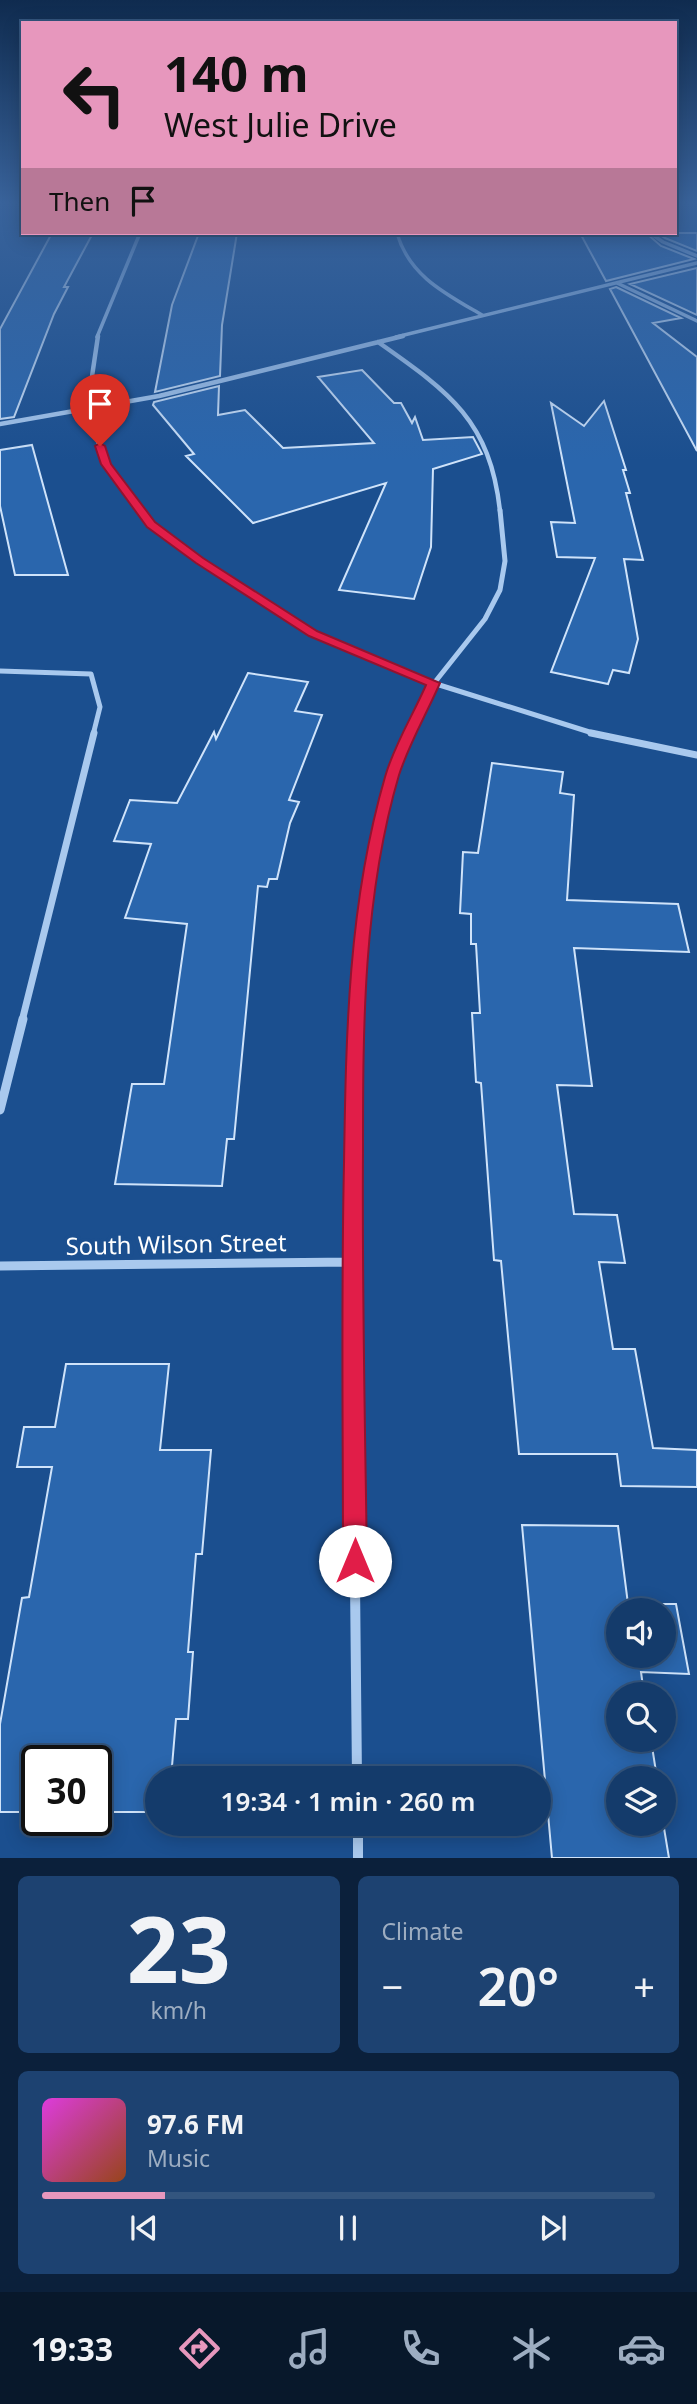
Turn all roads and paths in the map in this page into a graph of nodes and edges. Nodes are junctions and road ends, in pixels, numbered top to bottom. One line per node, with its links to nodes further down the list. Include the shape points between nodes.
1 (118, 288): 8 (street, via 96,340)
2 (438, 288): 5 (street)
3 (593, 288): 5 (street)
4 (628, 288): 6 (street)
5 (482, 315): 7 (street)
6 (697, 321)
7 (378, 342): 8 (street); 11 (street, via 432,380 468,414 488,446 500,493 504,575 487,620)
8 (88, 410): 9 (street); 11 (street, via 106,464 151,524 227,580 313,634)
9 (0, 424)
10 (0, 671): 13 (street, via 91,674 100,707)
11 (433, 683): 12 (street, via 586,732); 14 (street, via 393,773 361,926 354,1047)
12 (697, 755)
13 (0, 1110)
14 (352, 1262): 15 (street, South Wilson Street); 16 (street)
15 (0, 1266)
16 (357, 1766)
17 (358, 1836): 18 (street)
18 (358, 1858)

